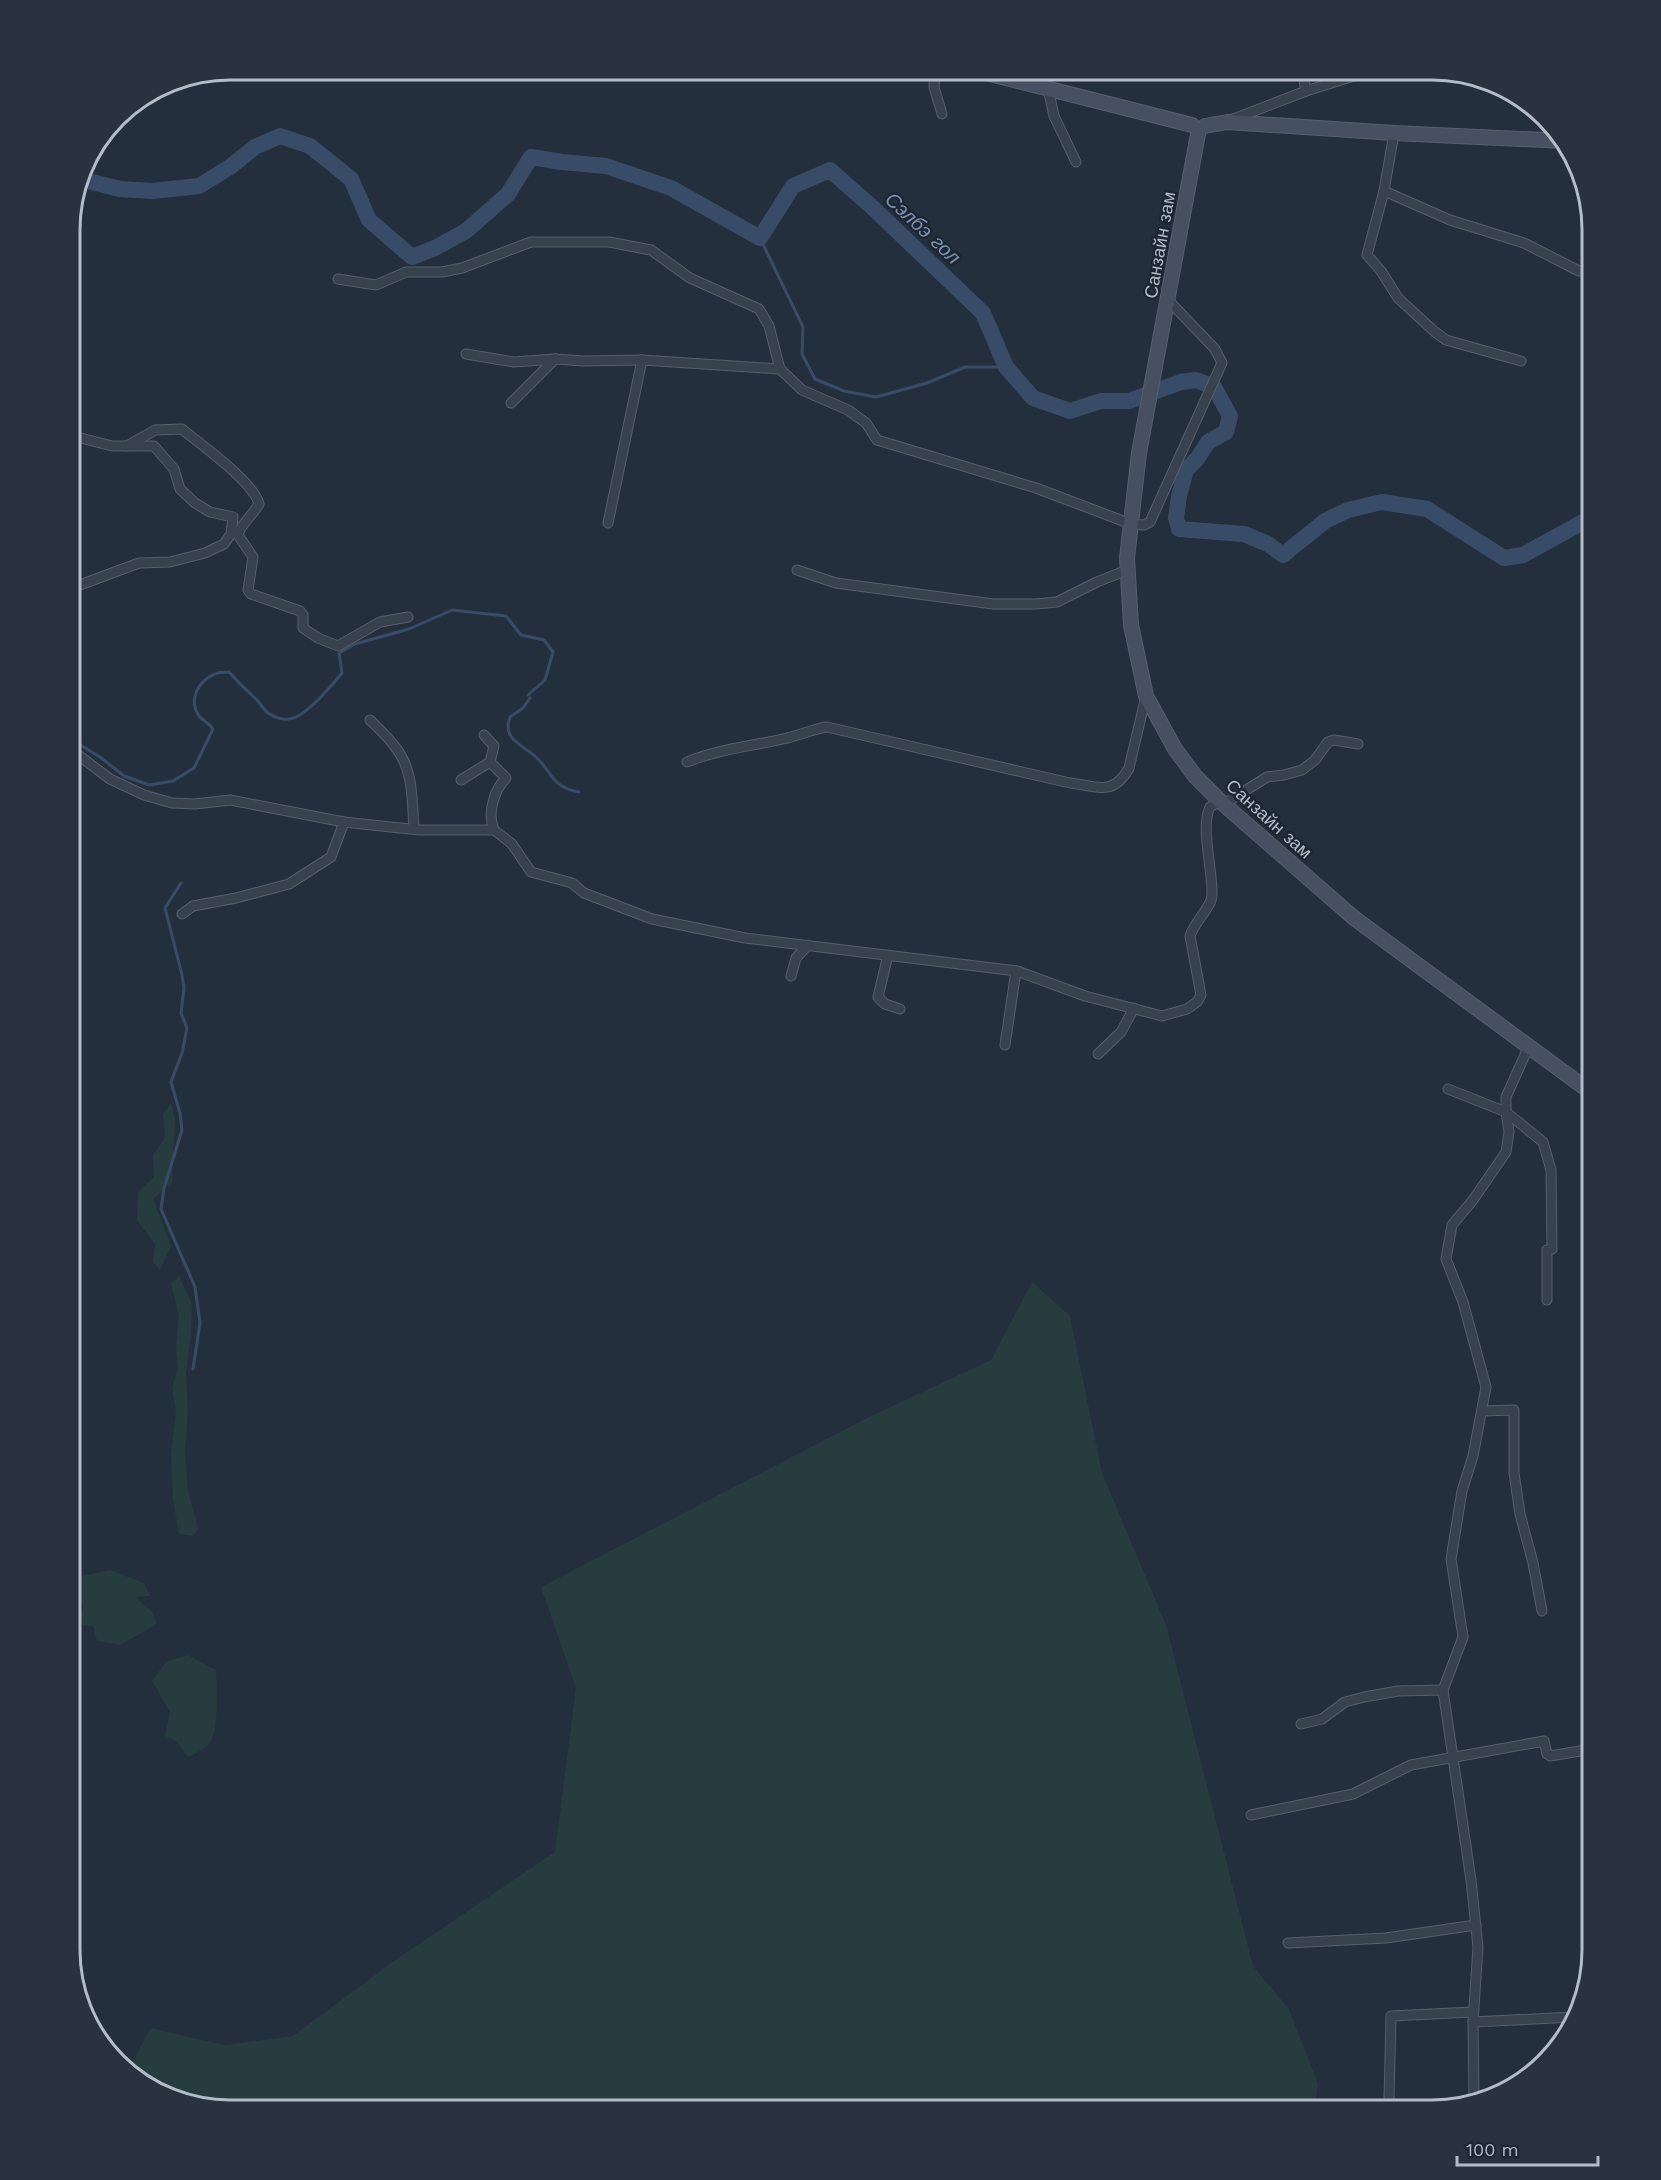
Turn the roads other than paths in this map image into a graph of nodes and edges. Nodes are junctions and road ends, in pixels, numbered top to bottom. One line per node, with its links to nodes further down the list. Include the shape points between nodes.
1 (934, 80): 7 (street)
2 (1015, 80): 5 (main road)
3 (1304, 80): 6 (street)
4 (1339, 80): 6 (street)
5 (1048, 88): 9 (main road); 12 (street, via 1054,116)
6 (1306, 90): 8 (street)
7 (942, 114)
8 (1227, 122): 9 (main road); 10 (main road)
9 (1198, 129): 16 (main road, Санзайн зам)
10 (1394, 133): 11 (main road); 13 (street)
11 (1552, 140)
12 (1076, 162)
13 (1384, 191): 14 (street, via 1450,220 1524,243); 20 (street, via 1367,255 1398,298 1446,340)
14 (1579, 271)
15 (338, 279): 21 (street, via 376,285 406,272 462,268 531,242 609,242 651,250 690,278 759,309 769,326)
16 (1168, 301): 26 (main road, Санзайн зам, via 1139,453); 26 (street, via 1215,349 1221,363 1154,517 1144,525)
17 (466, 354): 18 (street, via 514,362)
18 (555, 359): 19 (street); 22 (street)
19 (642, 360): 21 (street); 25 (street)
20 (1521, 361)
21 (780, 369): 26 (street, via 802,390 848,410 866,423 878,440 1036,488)
22 (510, 403)
23 (80, 438): 24 (street)
24 (127, 446): 29 (street, via 154,446 174,469 180,489 195,503 233,518 231,534 224,544 205,553 170,562 139,563); 30 (street, via 155,430 182,429 247,484 259,504 251,518 240,525 238,534 253,558 248,590 300,611 303,628 318,638 338,646 380,622)
25 (608, 523)
26 (1131, 524): 28 (main road, Санзайн зам)
27 (797, 570): 28 (street, via 836,583 993,604 1036,604 1057,602)
28 (1127, 570): 31 (main road, Санзайн зам, via 1131,625)
29 (80, 585)
30 (408, 617)
31 (1146, 696): 37 (street, via 1130,768 1124,778 1105,789 827,727 706,754); 39 (main road, Санзайн зам, via 1175,749)
32 (370, 720): 41 (street, via 404,760 410,779)
33 (484, 735): 36 (street, via 494,746)
34 (1358, 744): 39 (street, via 1328,742 1302,770 1266,777)
35 (80, 756): 40 (street, via 110,779 172,803 230,800)
36 (490, 762): 38 (street); 42 (street, via 506,778 497,788 490,822)
37 (687, 762)
38 (461, 780)
39 (1222, 802): 48 (street, via 1210,807 1206,819 1211,901 1190,936 1201,995 1187,1009 1162,1016); 51 (main road, Санзайн зам, via 1354,918)
40 (344, 822): 41 (street); 43 (street, via 332,857 289,884 193,906)
41 (414, 829): 42 (street)
42 (494, 830): 44 (street, via 512,843 531,872 572,883 584,893 652,919 745,938)
43 (182, 914)
44 (808, 945): 45 (street); 47 (street, via 796,958)
45 (888, 955): 46 (street); 49 (street, via 878,997)
46 (1016, 971): 48 (street, via 1085,996); 50 (street)
47 (791, 976)
48 (1134, 1008): 52 (street, via 1121,1032)
49 (900, 1009)
50 (1005, 1045)
51 (1529, 1046): 53 (main road, Санзайн зам); 55 (street, via 1506,1097)
52 (1098, 1054)
53 (1582, 1086)
54 (1448, 1089): 55 (street)
55 (1506, 1112): 56 (street, via 1543,1143 1551,1170 1552,1249 1547,1250); 57 (street, via 1506,1152 1452,1225 1446,1258 1463,1302 1486,1387)
56 (1547, 1300)
57 (1482, 1411): 58 (street, via 1514,1410 1514,1473); 59 (street, via 1462,1491 1451,1559 1463,1636)
58 (1542, 1611)
59 (1443, 1690): 60 (street, via 1364,1696 1345,1702 1322,1719); 62 (street)
60 (1301, 1724)
61 (1582, 1751): 62 (street, via 1550,1756 1544,1741)
62 (1453, 1756): 63 (street, via 1411,1765 1353,1794); 64 (street)
63 (1251, 1815)
64 (1476, 1925): 65 (street, via 1386,1938); 66 (street)
65 (1288, 1943)
66 (1473, 2012): 68 (street); 70 (street, via 1391,2016)
67 (1565, 2017): 68 (street)
68 (1473, 2022): 69 (street)
69 (1474, 2094)
70 (1389, 2100)

